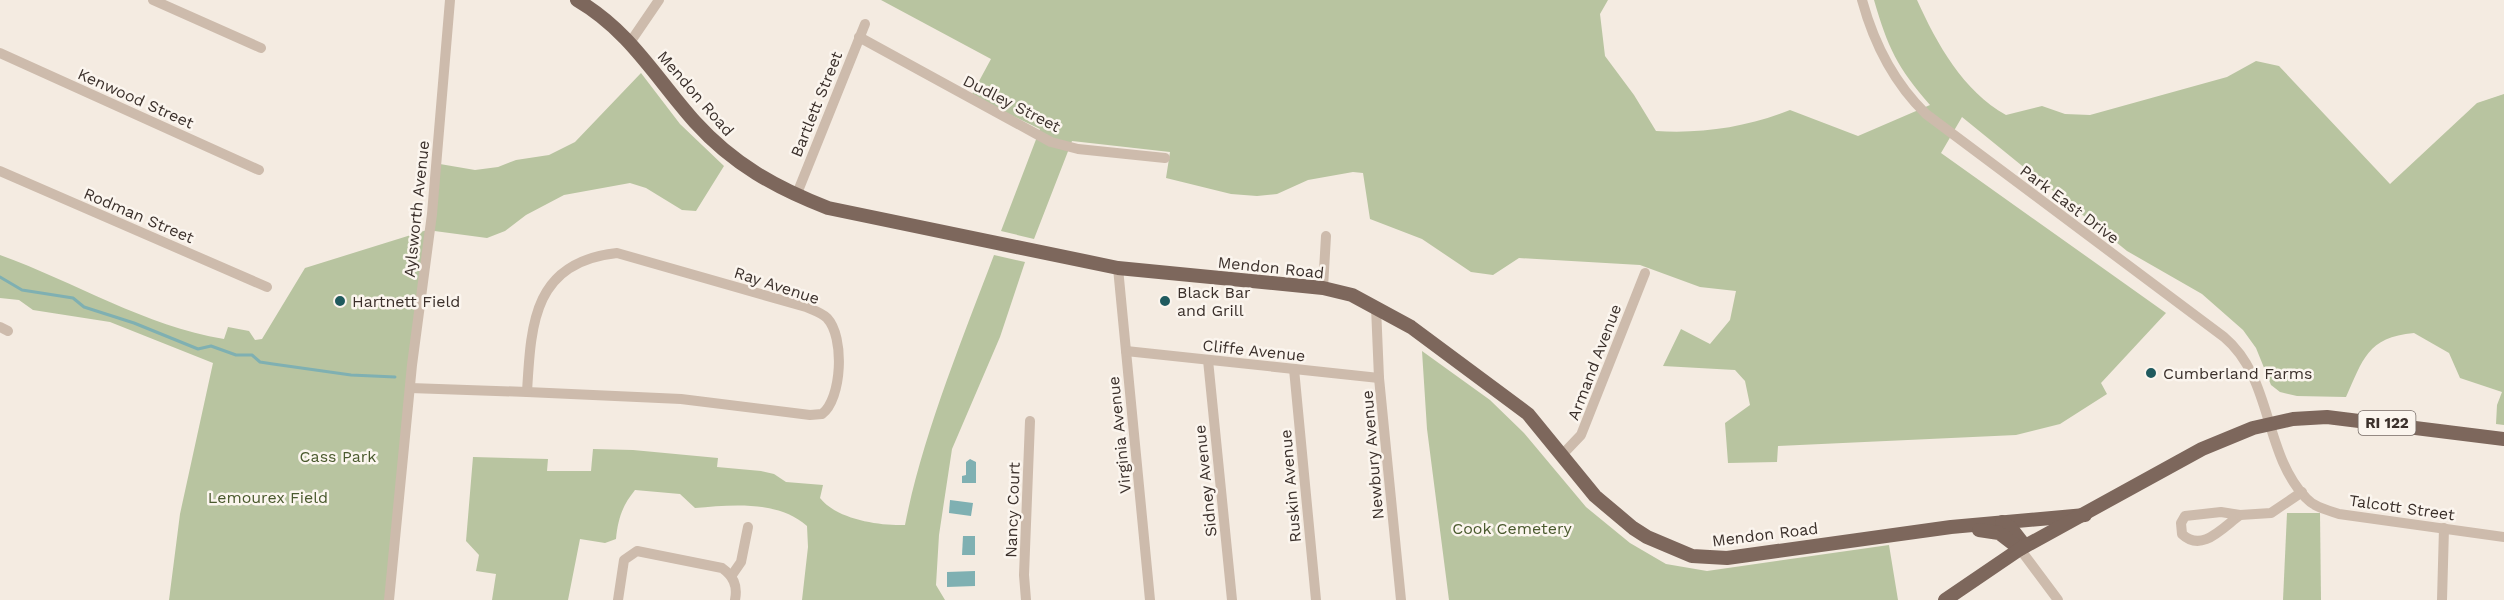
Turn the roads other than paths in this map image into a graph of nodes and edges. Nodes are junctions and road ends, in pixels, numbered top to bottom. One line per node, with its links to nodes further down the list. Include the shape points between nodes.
1 (153, 0): 9 (street)
2 (450, 0): 25 (street, Aylsworth Avenue, via 432,214)
3 (578, 0): 8 (main road, Mendon Road)
4 (659, 0): 8 (street)
5 (1862, 0): 28 (street, Park East Drive, via 1888,66 1926,114 2224,337 2240,352 2255,379)
6 (865, 24): 7 (street, Bartlett Street)
7 (859, 37): 11 (street, Dudley Street, via 1051,142 1078,149); 14 (street, Bartlett Street)
8 (631, 41): 14 (main road, Mendon Road, via 672,95 723,150 750,172)
9 (261, 48)
10 (0, 53): 12 (street, Kenwood Street)
11 (1165, 158)
12 (259, 170)
13 (0, 171): 18 (street, Rodman Street)
14 (796, 196): 16 (main road, Mendon Road, via 828,208)
15 (1326, 236): 19 (street)
16 (1118, 268): 19 (main road, Mendon Road); 21 (street, Virginia Avenue)
17 (1645, 273): 30 (street, Armand Avenue, via 1581,435)
18 (267, 287)
19 (1323, 288): 20 (main road, Mendon Road, via 1352,295)
20 (1376, 307): 24 (street, Newbury Avenue); 30 (main road, Mendon Road, via 1411,327 1496,388 1528,414)
21 (1126, 351): 22 (street, Cliffe Avenue); 45 (street, Virginia Avenue)
22 (1208, 360): 23 (street, Cliffe Avenue); 46 (street, Sidney Avenue)
23 (1294, 369): 24 (street, Cliffe Avenue); 47 (street, Ruskin Avenue)
24 (1379, 378): 48 (street, Newbury Avenue)
25 (410, 388): 26 (street, Ray Avenue); 41 (street, Aylsworth Avenue)
26 (527, 392): 26 (street, Ray Avenue, via 681,399 822,414 834,402 837,391 837,342 826,318 806,307 631,255 606,254 585,260 545,292 531,334)
27 (1030, 421): 44 (street, Nancy Court)
28 (2270, 423): 29 (main road, RI 122, via 2309,417 2347,418); 31 (street, Talcott Street, via 2289,477); 32 (main road, RI 122, via 2209,446)
29 (2504, 439)
30 (1561, 456): 36 (main road, Mendon Road, via 1620,519 1647,537 1692,556 1727,558)
31 (2302, 492): 33 (street, via 2271,513); 37 (street, Talcott Street, via 2319,507 2339,514)
32 (2085, 515): 34 (main road, Mendon Road); 39 (main road, RI 122)
33 (2240, 515): 33 (street, via 2193,513 2185,516 2182,534 2189,541 2203,542)
34 (2002, 522): 36 (main road, Mendon Road); 39 (main road, via 2011,528)
35 (748, 527): 40 (street, via 741,562)
36 (1950, 527): 39 (main road, Mendon Road, via 1999,533)
37 (2444, 528): 38 (street, Talcott Street); 51 (street)
38 (2504, 537)
39 (2022, 548): 49 (main road, RI 122); 50 (street)
40 (732, 575): 42 (street, via 722,568 637,551 624,560); 43 (street, via 737,590)
41 (388, 600)
42 (618, 600)
43 (735, 600)
44 (1026, 600)
45 (1150, 600)
46 (1232, 600)
47 (1316, 600)
48 (1401, 600)
49 (1945, 600)
50 (2058, 600)
51 (2442, 600)

